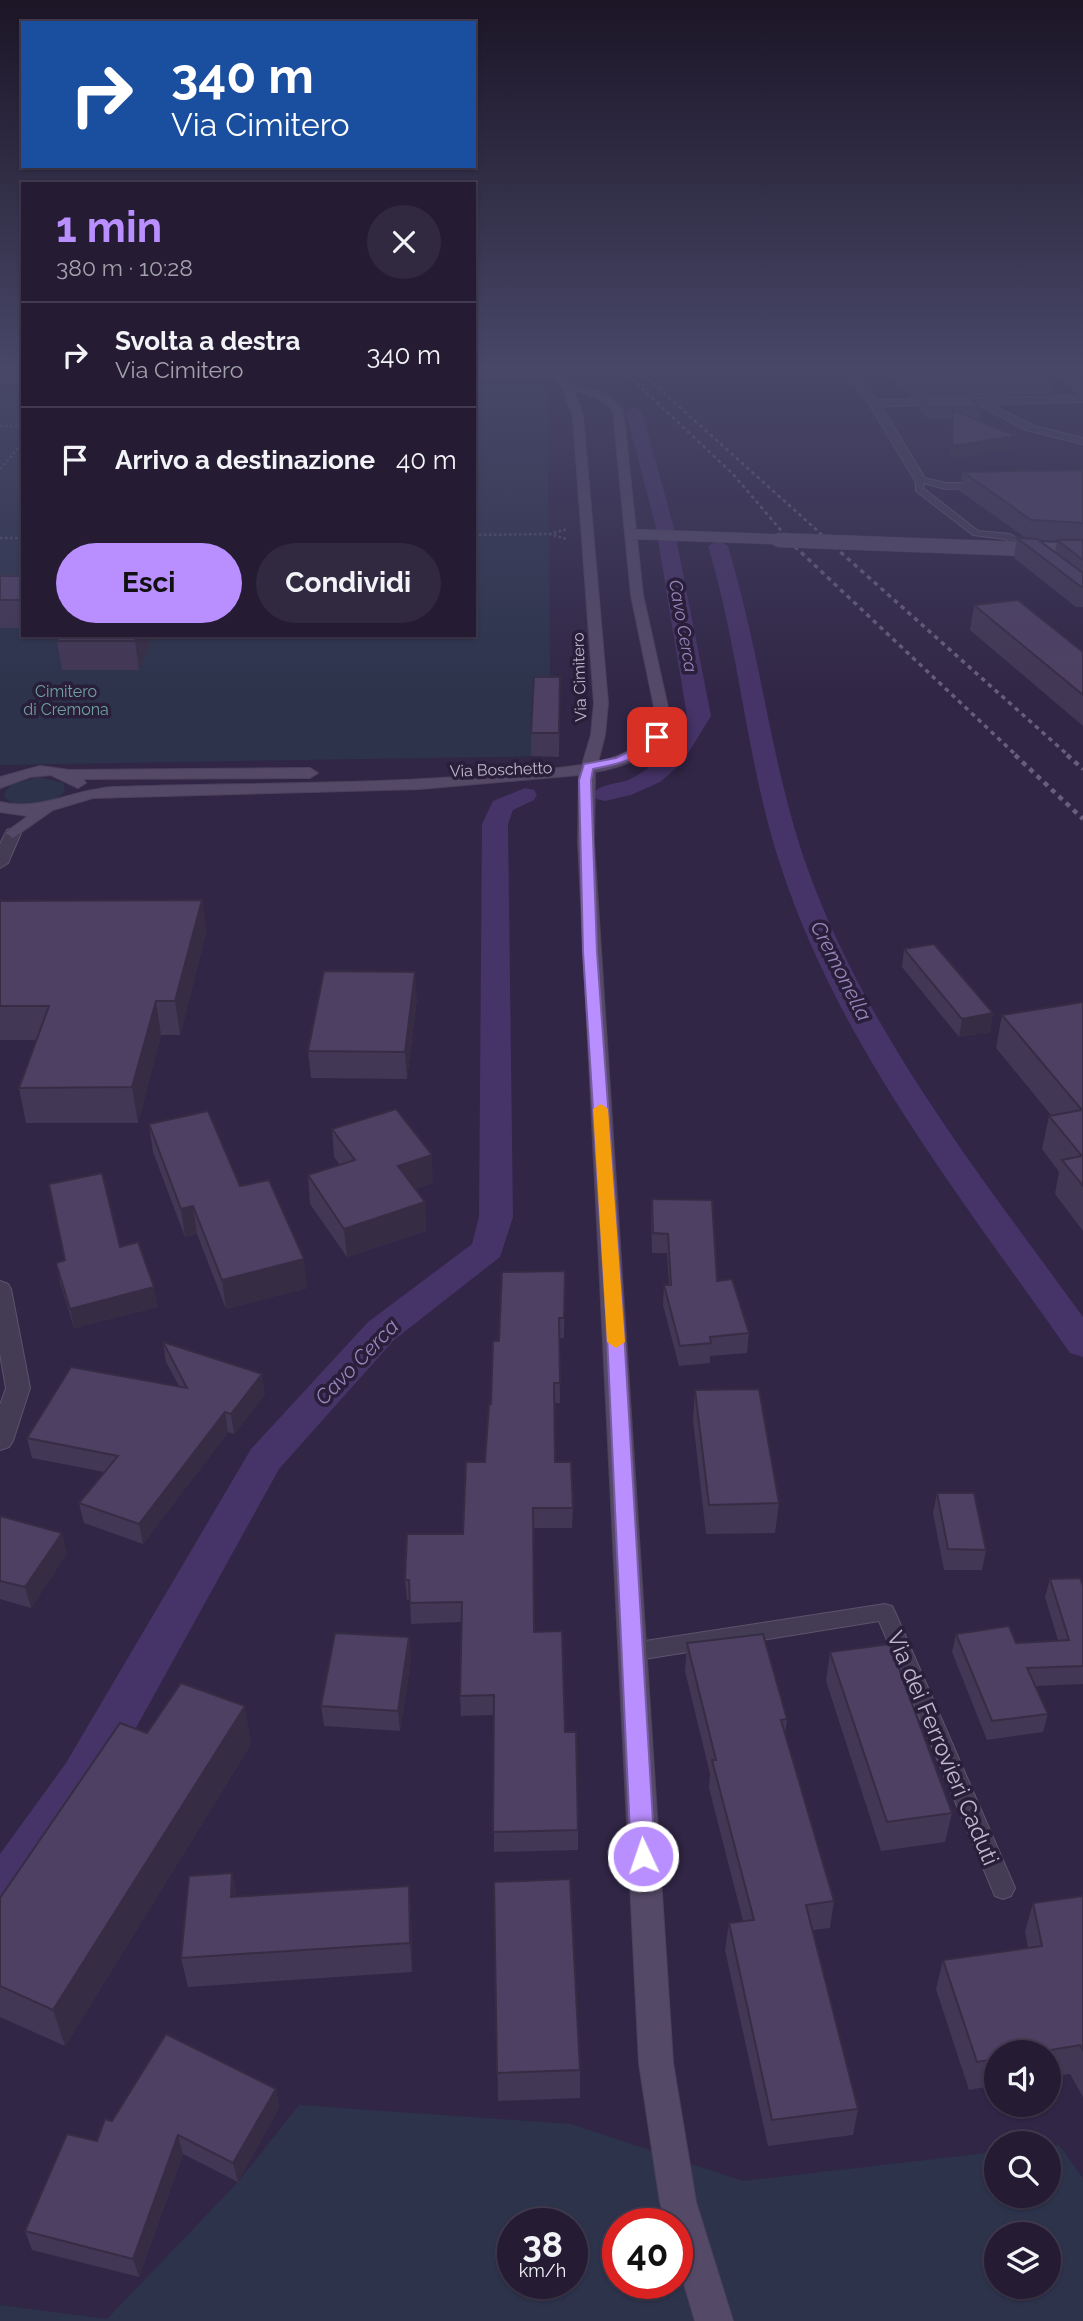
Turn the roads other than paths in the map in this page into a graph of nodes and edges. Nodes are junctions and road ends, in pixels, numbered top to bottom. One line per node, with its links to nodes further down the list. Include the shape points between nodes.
1 (583, 477): 9 (street, Via Cimitero, via 601,703)
2 (625, 477): 6 (street)
3 (918, 477): 4 (street)
4 (920, 480): 5 (lane, via 944,486); 8 (lane, via 919,489 976,533 1019,540)
5 (994, 484)
6 (630, 534): 7 (street, bridge); 9 (street, via 637,595 664,721 657,737 642,751)
7 (1083, 551)
8 (1051, 564)
9 (588, 767): 10 (street, Via Boschetto); 12 (street, Via Boschetto, via 431,785 112,792); 20 (street, Via Cimitero, via 590,952)
10 (66, 775): 11 (street, Via Boschetto, via 34,772); 12 (street, via 79,785)
11 (0, 782)
12 (74, 797): 13 (street, Via Boschetto)
13 (55, 807): 14 (street, Via Boschetto, via 32,811); 15 (street)
14 (5, 808): 15 (street, via 14,817)
15 (13, 832): 16 (street)
16 (0, 863)
17 (0, 1289): 18 (street)
18 (9, 1391): 19 (street)
19 (0, 1441)
20 (632, 1652): 21 (lane, Via dei Ferrovieri Caduti, via 886,1612); 22 (street, Via Cimitero, via 656,2063 678,2202)
21 (1003, 1888)
22 (715, 2321)

